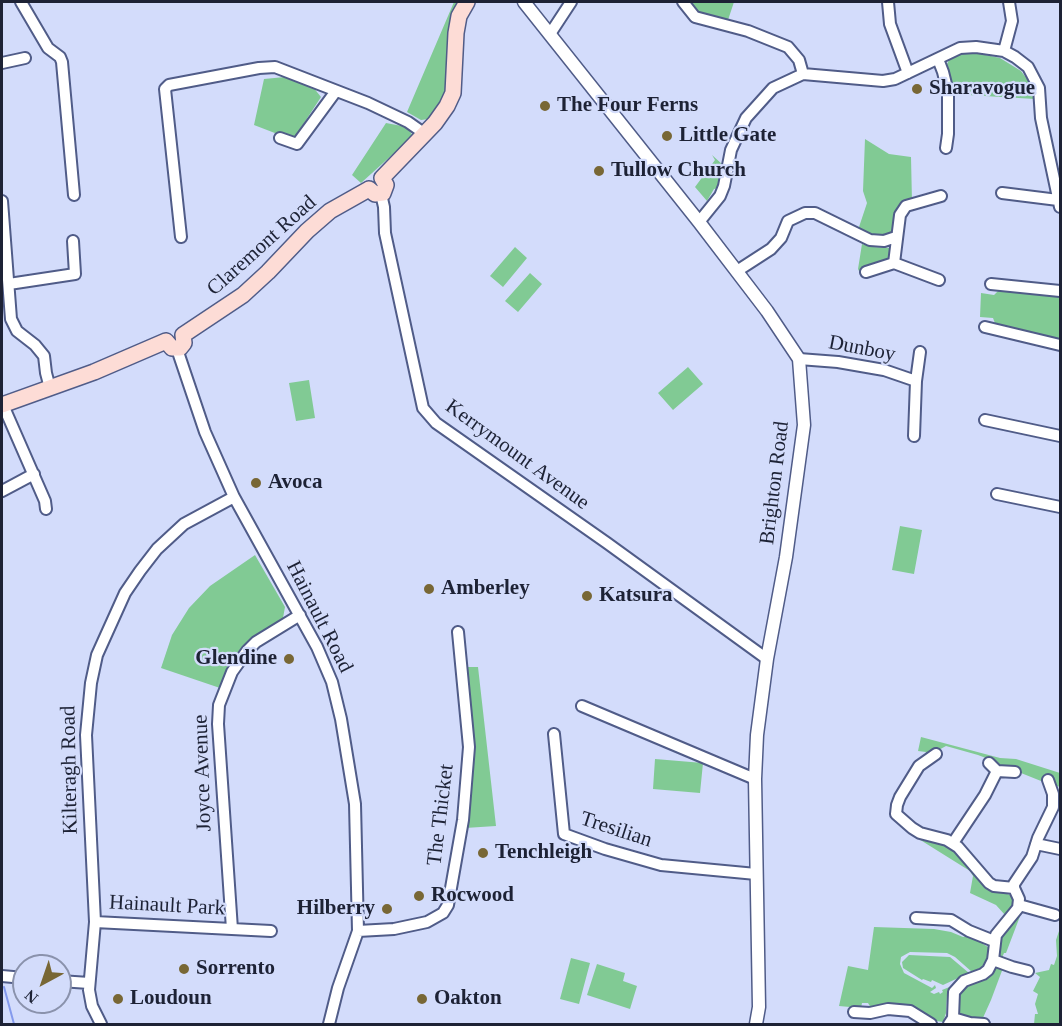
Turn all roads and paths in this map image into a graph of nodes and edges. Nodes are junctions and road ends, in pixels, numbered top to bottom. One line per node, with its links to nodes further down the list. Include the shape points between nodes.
1 (21, 2): 21 (street, via 48,48 62,62)
2 (467, 2): 16 (main road, via 456,33 453,93)
3 (524, 2): 8 (street, Brighton Road)
4 (571, 2): 8 (street)
5 (683, 2): 14 (street, via 695,17 788,47 799,60)
6 (888, 2): 13 (street, via 890,24)
7 (1009, 2): 9 (street, via 1012,21)
8 (550, 34): 25 (street, Brighton Road)
9 (1004, 51): 11 (street, via 960,48); 24 (street, via 1028,67 1039,88 1041,118)
10 (25, 58): 12 (street)
11 (938, 59): 13 (street); 18 (street, via 948,92)
12 (2, 63)
13 (908, 73): 14 (street, via 883,81)
14 (803, 74): 25 (street, via 773,88 746,117 731,150 720,196)
15 (336, 91): 16 (street, via 408,122); 17 (street, via 297,144); 26 (street, via 275,67 169,85 165,89)
16 (425, 134): 19 (main road, Claremont Road, via 382,178 371,180)
17 (280, 138)
18 (946, 148)
19 (375, 192): 37 (main road, Claremont Road, via 330,211 243,295 183,335 184,343); 55 (street, Kerrymount Avenue, via 384,207 387,243 423,408 436,423)
20 (1002, 193): 24 (street)
21 (74, 195)
22 (940, 196): 27 (street, via 906,206)
23 (2, 201): 33 (street)
24 (1059, 204)
25 (699, 222): 30 (street, Brighton Road)
26 (181, 237)
27 (896, 237): 29 (street); 30 (street, via 884,242 870,240 815,213 805,213 788,221 771,249)
28 (73, 241): 33 (street, via 75,274)
29 (894, 263): 31 (street); 32 (street)
30 (737, 271): 40 (street, Brighton Road)
31 (866, 272)
32 (939, 280)
33 (9, 284): 42 (street, via 11,319 17,331 44,356)
34 (991, 284): 35 (street)
35 (1060, 291)
36 (985, 327): 38 (street)
37 (172, 345): 42 (main road); 50 (street, Hainault Road)
38 (1060, 345)
39 (920, 352): 41 (street, Dunboy)
40 (799, 359): 41 (street, Dunboy, via 884,370); 55 (street, Brighton Road, via 804,425)
41 (916, 381): 45 (street, Dunboy, via 909,418)
42 (50, 388): 43 (main road)
43 (2, 405): 47 (street)
44 (986, 420): 46 (street)
45 (914, 436)
46 (1060, 436)
47 (34, 474): 48 (street); 52 (street)
48 (2, 491)
49 (997, 494): 51 (street)
50 (234, 497): 53 (street, Hainault Road); 73 (street, Kilteragh Road, via 184,524 158,549 125,594 97,655 86,729)
51 (1060, 507)
52 (46, 509)
53 (300, 615): 74 (street, Joyce Avenue, via 247,651 232,672 219,705); 76 (street, Hainault Road, via 332,682 348,752 355,804)
54 (458, 632): 76 (street, The Thicket, via 469,747 463,819 448,905 443,914 427,922)
55 (767, 659): 62 (street, Brighton Road)
56 (582, 706): 62 (street)
57 (554, 734): 68 (street, Tresilian, via 564,834 661,865)
58 (936, 754): 65 (street, via 919,766 900,797 896,814 920,833)
59 (989, 762): 60 (street)
60 (997, 771): 61 (street); 65 (street)
61 (1015, 772)
62 (755, 778): 68 (street, Brighton Road)
63 (1048, 780): 64 (street)
64 (1057, 793): 66 (street)
65 (953, 843): 69 (street, via 989,883)
66 (1036, 844): 67 (street); 69 (street)
67 (1060, 849)
68 (756, 874): 86 (street, Brighton Road)
69 (1014, 888): 70 (street)
70 (1019, 905): 71 (street); 77 (street)
71 (1055, 915)
72 (916, 918): 77 (street, via 951,920)
73 (95, 922): 74 (street, Hainault Park); 81 (street, Hainault Park)
74 (232, 929): 75 (street, Hainault Park)
75 (271, 931)
76 (358, 931): 85 (street, Hainault Road)
77 (994, 941): 78 (street)
78 (993, 960): 79 (street); 83 (street, via 983,974 959,985)
79 (1028, 971)
80 (72, 982): 81 (street)
81 (89, 983): 84 (street, Hainault Park, via 90,998)
82 (854, 1012): 87 (street, via 910,1011)
83 (951, 1021): 88 (street)
84 (101, 1024)
85 (329, 1024)
86 (756, 1024)
87 (931, 1024)
88 (984, 1024)

